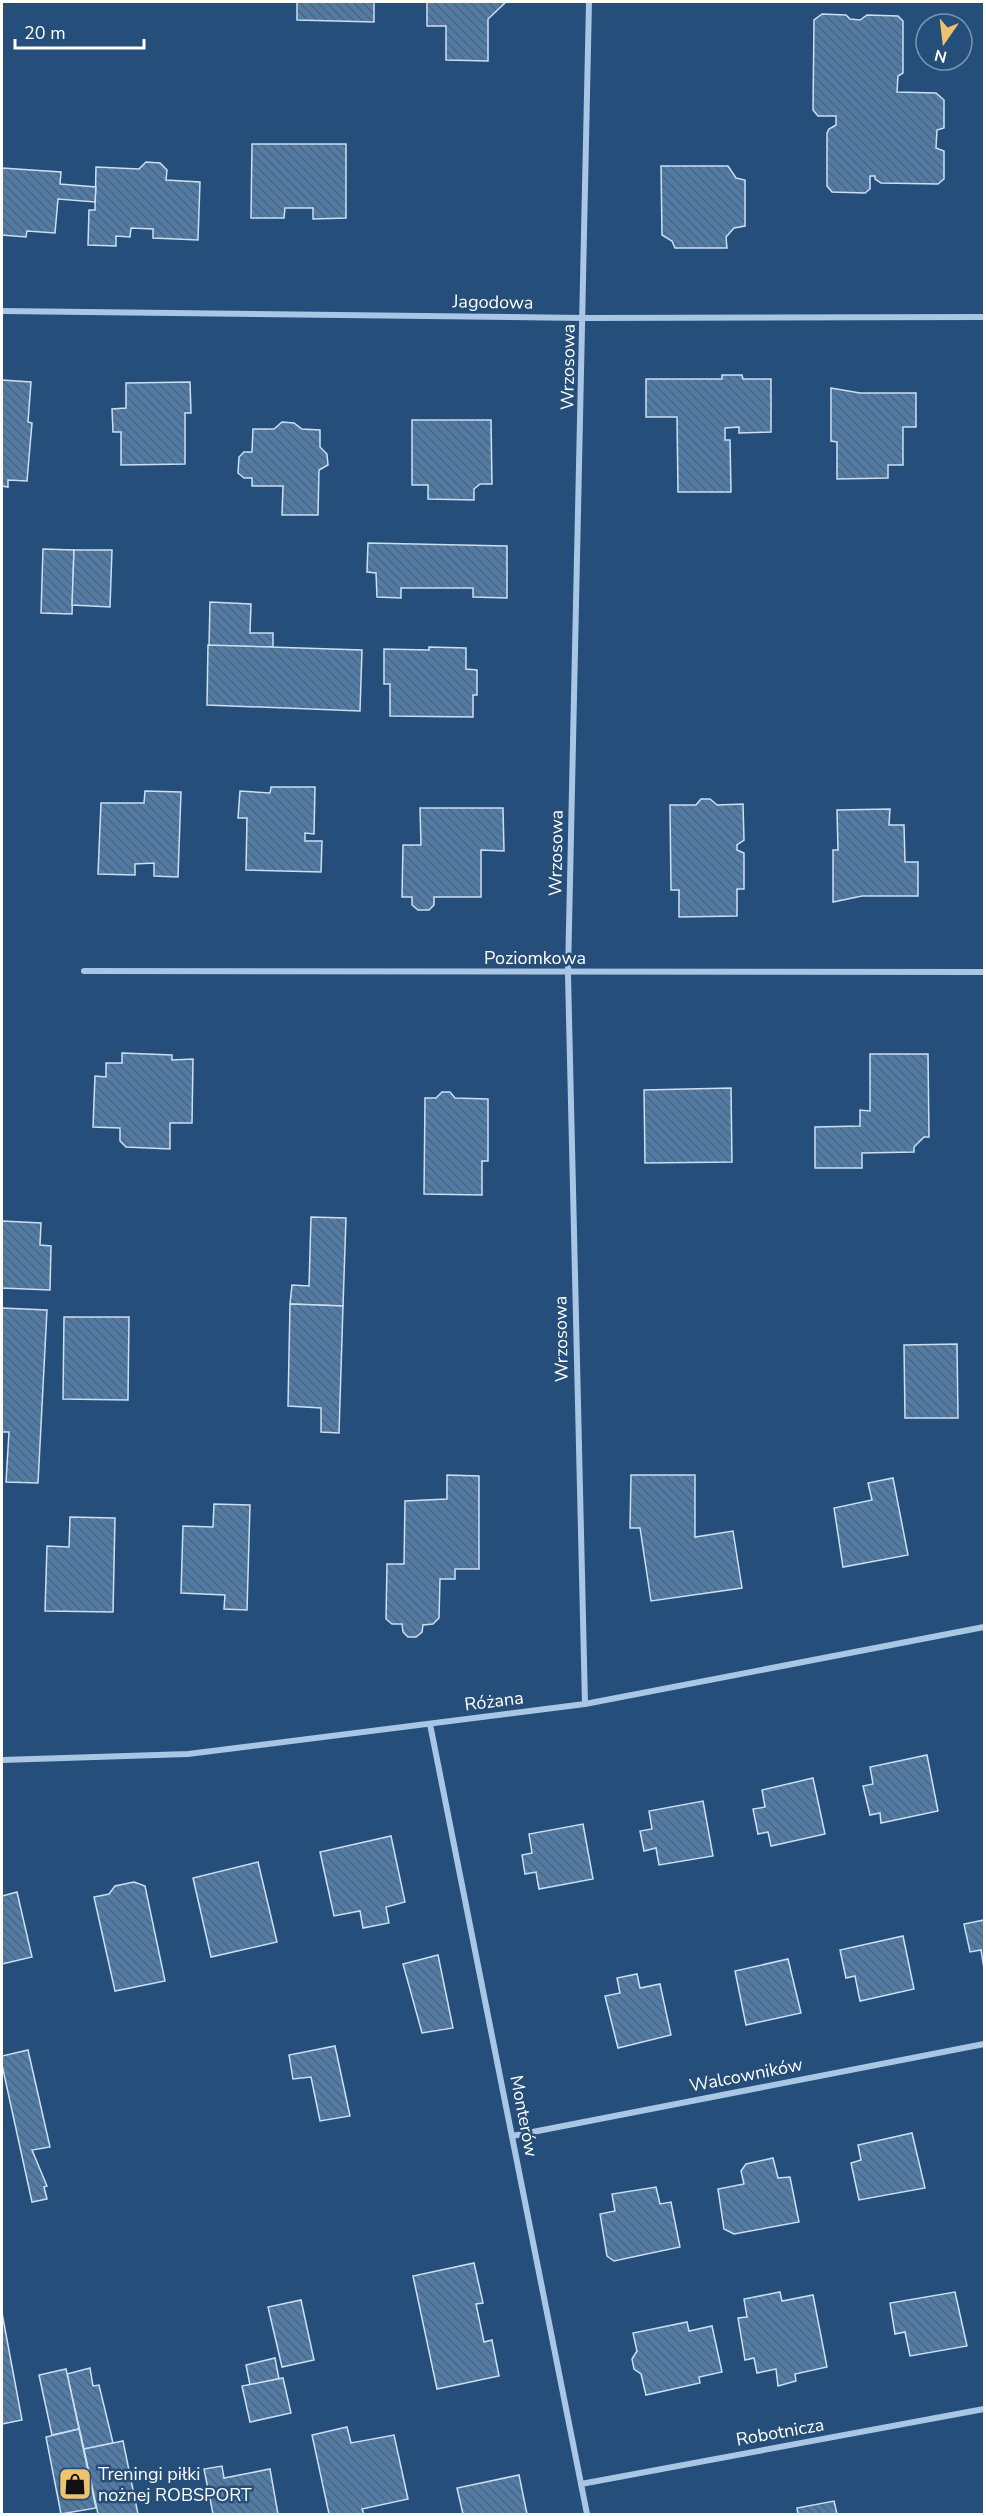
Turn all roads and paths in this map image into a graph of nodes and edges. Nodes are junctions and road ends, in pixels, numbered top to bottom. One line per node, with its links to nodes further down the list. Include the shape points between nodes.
1 (589, 2): 4 (street, Wrzosowa)
2 (2, 312): 4 (street, Jagodowa)
3 (984, 317): 4 (street, Jagodowa)
4 (584, 318): 7 (street, Wrzosowa)
5 (84, 972): 7 (street, Poziomkowa)
6 (984, 972): 7 (street, Poziomkowa)
7 (568, 974): 9 (street, Wrzosowa)
8 (984, 1627): 9 (street, Różana)
9 (585, 1704): 10 (street, Różana)
10 (430, 1724): 11 (street, Różana, via 188,1754); 13 (street, Monterów)
11 (2, 1760)
12 (984, 2044): 13 (street, Walcowników)
13 (512, 2136): 15 (street, Monterów)
14 (984, 2409): 15 (street, Robotnicza)
15 (581, 2484): 16 (street, Monterów)
16 (587, 2514)

